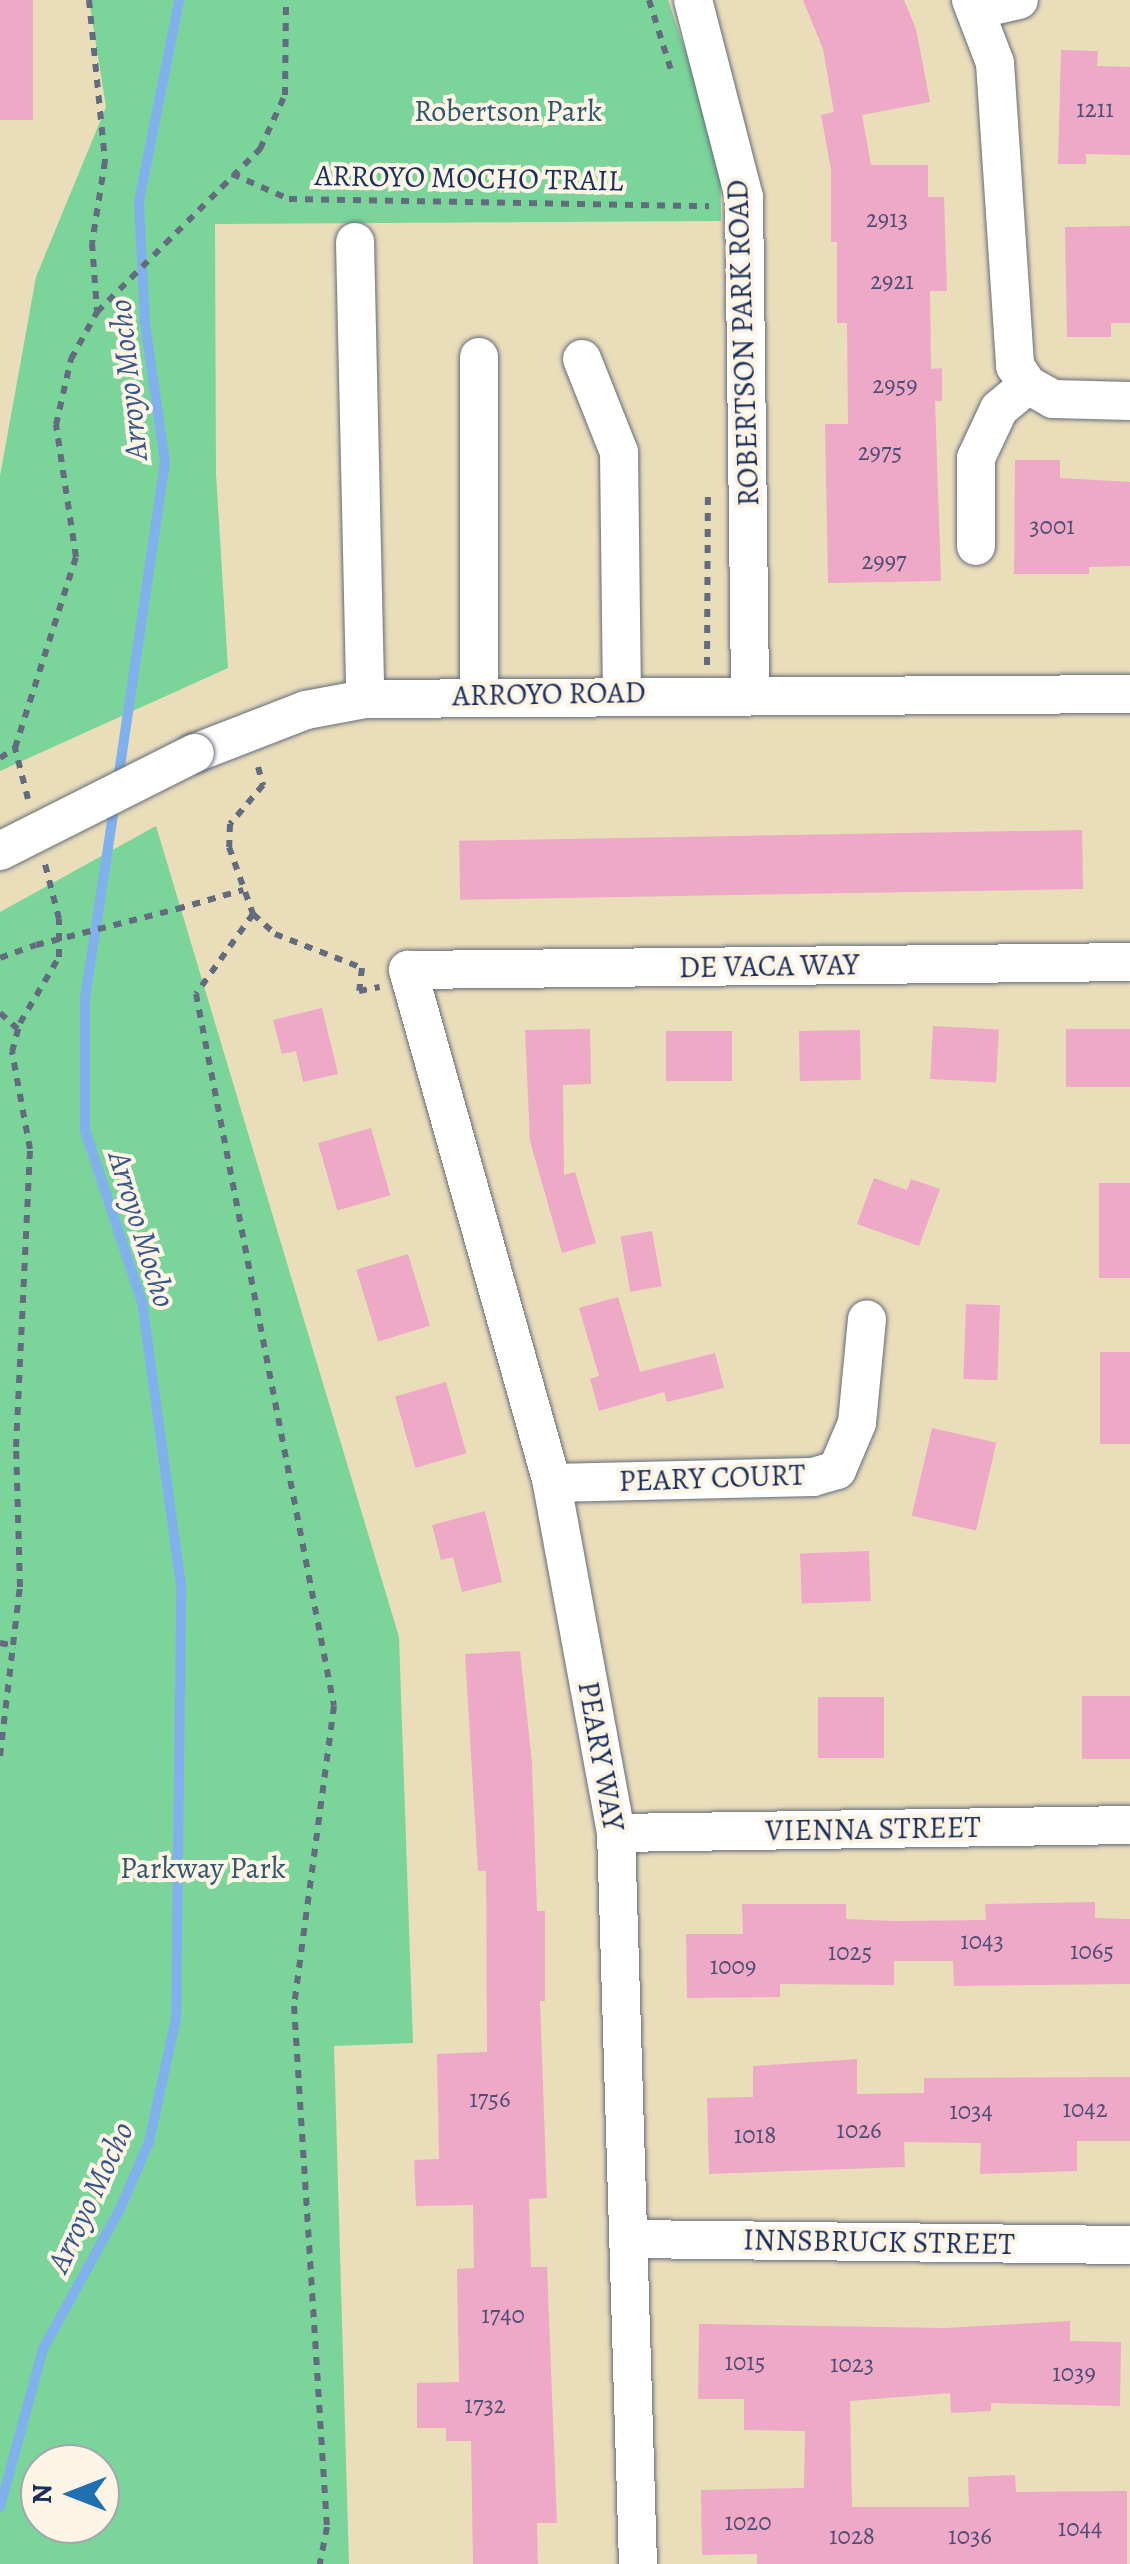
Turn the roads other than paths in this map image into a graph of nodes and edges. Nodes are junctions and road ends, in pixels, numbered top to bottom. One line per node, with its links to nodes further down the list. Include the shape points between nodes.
1 (693, 0): 10 (street, ROBERTSON PARK ROAD, via 744,197)
2 (1018, 0): 3 (street)
3 (973, 5): 7 (street, via 995,64 1006,157 1008,340)
4 (355, 242): 14 (street)
5 (479, 357): 12 (street)
6 (582, 359): 11 (street, via 620,452)
7 (1028, 385): 8 (street, via 1053,399); 9 (street, via 998,409 976,458)
8 (1130, 401)
9 (976, 546)
10 (750, 692): 11 (street, ARROYO ROAD); 13 (street, ARROYO ROAD)
11 (622, 693): 12 (street, ARROYO ROAD)
12 (479, 694): 14 (street, ARROYO ROAD)
13 (1130, 694)
14 (366, 699): 15 (street, ARROYO ROAD, bridge, via 306,710 196,752)
15 (0, 851)
16 (1130, 962): 17 (street, DE VACA WAY)
17 (410, 976): 19 (street, PEARY WAY)
18 (867, 1319): 19 (street, PEARY COURT, via 857,1424 837,1470 813,1477)
19 (552, 1483): 21 (street, PEARY WAY)
20 (1130, 1824): 21 (street, VIENNA STREET)
21 (616, 1833): 22 (street, PEARY WAY)
22 (629, 2239): 23 (street, INNSBRUCK STREET); 24 (street, PEARY WAY)
23 (1130, 2245)
24 (638, 2564)

